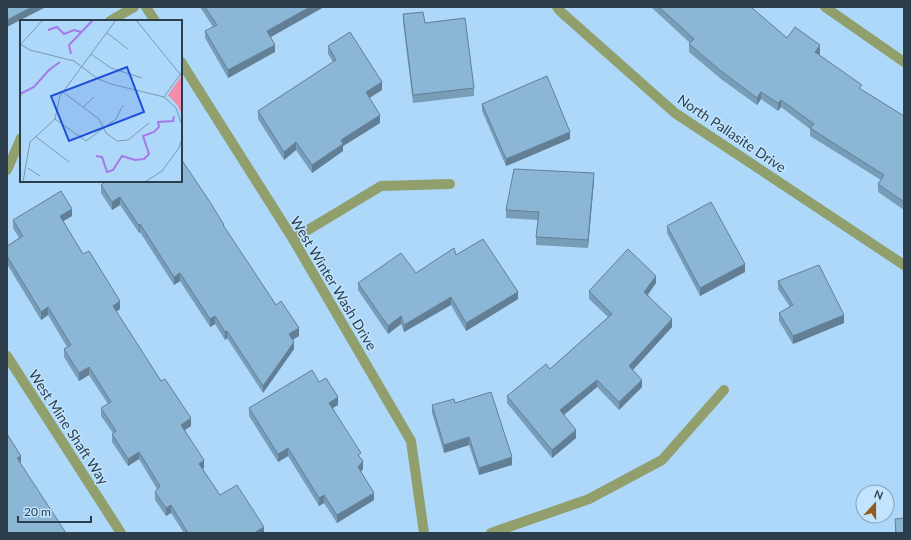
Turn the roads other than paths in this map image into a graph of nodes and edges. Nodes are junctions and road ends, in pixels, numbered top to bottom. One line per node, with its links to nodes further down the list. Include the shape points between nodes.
1 (134, 7): 5 (street)
2 (146, 7): 6 (street)
3 (557, 7): 13 (street, North Pallasite Drive, via 675,113)
4 (825, 7): 7 (street)
5 (112, 20)
6 (154, 20)
7 (904, 62)
8 (182, 64): 12 (street, West Winter Wash Drive)
9 (20, 140): 10 (street)
10 (7, 170)
11 (450, 184): 12 (street, via 382,186)
12 (294, 240): 17 (street, West Winter Wash Drive, via 411,441)
13 (904, 265)
14 (7, 356): 16 (street, West Mine Shaft Way)
15 (724, 390): 18 (street, via 662,460 589,498)
16 (121, 533)
17 (424, 533)
18 (491, 533)

